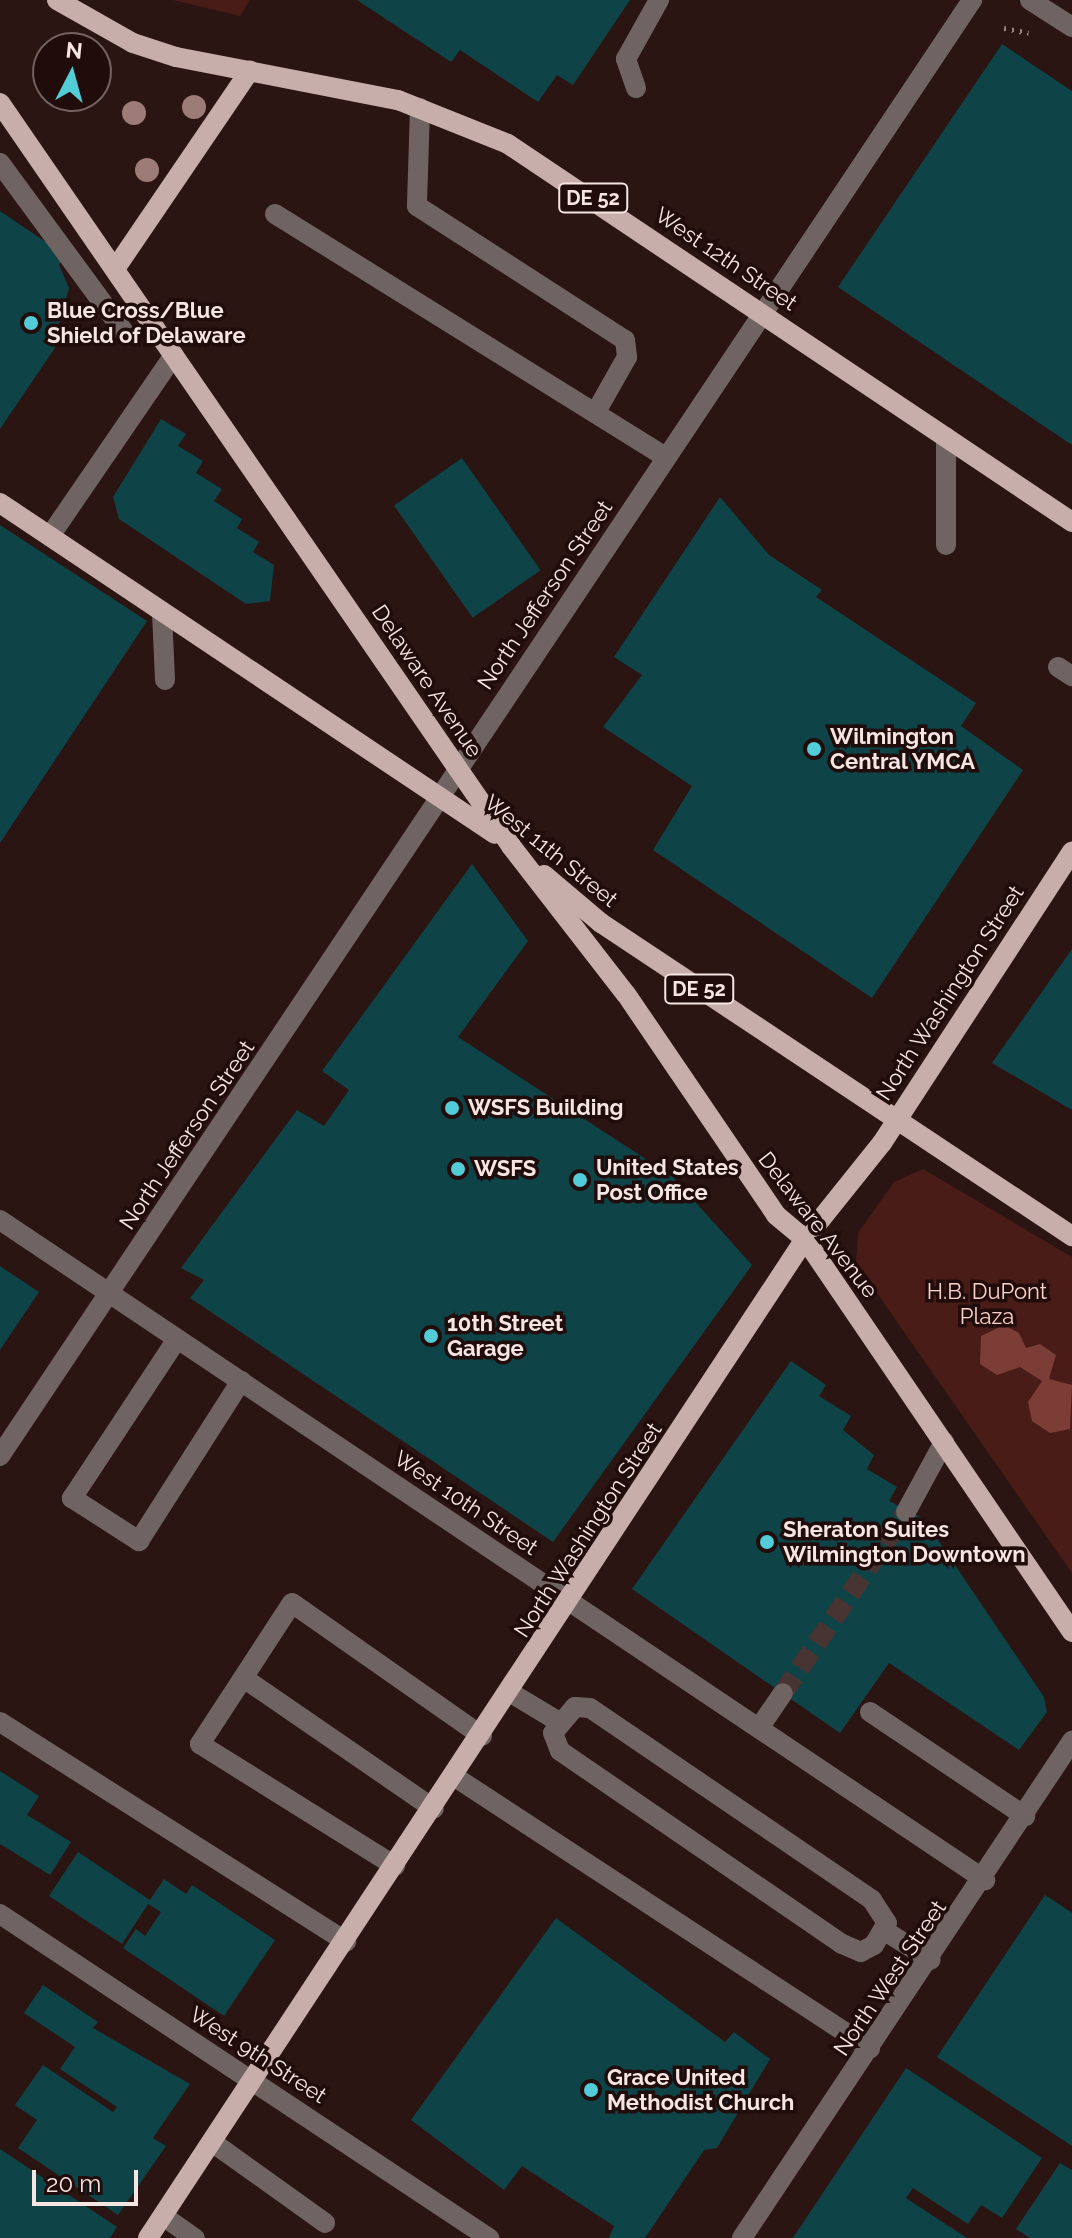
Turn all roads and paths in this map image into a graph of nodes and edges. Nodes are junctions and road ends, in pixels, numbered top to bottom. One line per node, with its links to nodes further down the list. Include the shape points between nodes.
1 (57, 0): 6 (main road, West 12th Street / DE 52, via 133,43)
2 (659, 0): 7 (street, via 626,59)
3 (972, 0): 13 (street, North Jefferson Street)
4 (1030, 0): 5 (street)
5 (1072, 27)
6 (250, 70): 9 (main road, West 12th Street / DE 52); 12 (main road)
7 (636, 88)
8 (0, 103): 12 (main road, Delaware Avenue / DE 52)
9 (420, 108): 13 (main road, West 12th Street / DE 52, via 552,170); 16 (street, via 417,206 625,340 627,357)
10 (0, 163): 14 (street)
11 (275, 214): 16 (street)
12 (115, 269): 15 (main road, Delaware Avenue / DE 52)
13 (763, 314): 17 (main road, West 12th Street / DE 52); 18 (street, North Jefferson Street)
14 (125, 333)
15 (174, 355): 21 (street); 25 (main road, Delaware Avenue / DE 52)
16 (597, 410): 18 (street)
17 (946, 437): 20 (main road, West 12th Street / DE 52); 22 (street)
18 (666, 457): 25 (street, North Jefferson Street)
19 (0, 503): 21 (main road, West 11th Street)
20 (1072, 522)
21 (50, 536): 23 (main road, West 11th Street)
22 (946, 545)
23 (162, 613): 24 (street); 26 (main road, West 11th Street)
24 (165, 680)
25 (458, 769): 26 (street, North Jefferson Street); 27 (main road, Delaware Avenue / DE 52)
26 (440, 797): 27 (main road, West 11th Street); 33 (street, North Jefferson Street)
27 (511, 846): 29 (main road, West 11th Street / DE 52, via 601,923); 32 (main road, Delaware Avenue, via 626,994 776,1215)
28 (1072, 851): 29 (main road, North Washington Street)
29 (896, 1119): 31 (main road, West 11th Street / DE 52); 32 (main road, North Washington Street)
30 (0, 1220): 33 (street, West 10th Street)
31 (1072, 1236)
32 (805, 1239): 36 (main road, Delaware Avenue); 39 (main road, North Washington Street)
33 (111, 1294): 34 (street, West 10th Street); 37 (street, North Jefferson Street)
34 (177, 1339): 35 (street, West 10th Street); 35 (street, via 72,1498 139,1541)
35 (241, 1381): 39 (street, West 10th Street)
36 (944, 1442): 38 (street); 40 (main road, Delaware Avenue)
37 (0, 1456)
38 (906, 1512)
39 (571, 1602): 42 (main road, North Washington Street); 47 (street, West 10th Street)
40 (1072, 1632)
41 (245, 1679): 48 (street, via 292,1603); 51 (street); 53 (street, via 200,1744)
42 (511, 1693): 46 (street); 48 (main road, North Washington Street)
43 (783, 1693): 47 (street)
44 (870, 1712): 52 (street)
45 (0, 1722): 57 (street)
46 (559, 1722): 56 (street, via 575,1707 590,1708 872,1900 884,1914); 56 (street, via 553,1733 560,1751 826,1934 861,1952)
47 (759, 1728): 54 (street, West 10th Street)
48 (482, 1736): 50 (main road, North Washington Street)
49 (1072, 1741): 52 (street, North West Street)
50 (455, 1777): 51 (main road, North Washington Street); 59 (street)
51 (434, 1809): 53 (main road, North Washington Street)
52 (1025, 1816): 54 (street, North West Street)
53 (395, 1866): 57 (main road, North Washington Street)
54 (985, 1880): 58 (street, North West Street)
55 (4, 1925): 60 (street, West 9th Street)
56 (885, 1931): 58 (street)
57 (346, 1942): 60 (main road, North Washington Street)
58 (931, 1960): 59 (street, North West Street)
59 (870, 2049): 67 (street, North West Street)
60 (253, 2080): 61 (main road, North Washington Street); 66 (street, West 9th Street)
61 (212, 2142): 62 (main road, North Washington Street); 63 (street)
62 (163, 2216): 64 (main road, North Washington Street); 65 (street)
63 (325, 2223)
64 (148, 2238)
65 (195, 2238)
66 (489, 2238)
67 (742, 2238)

